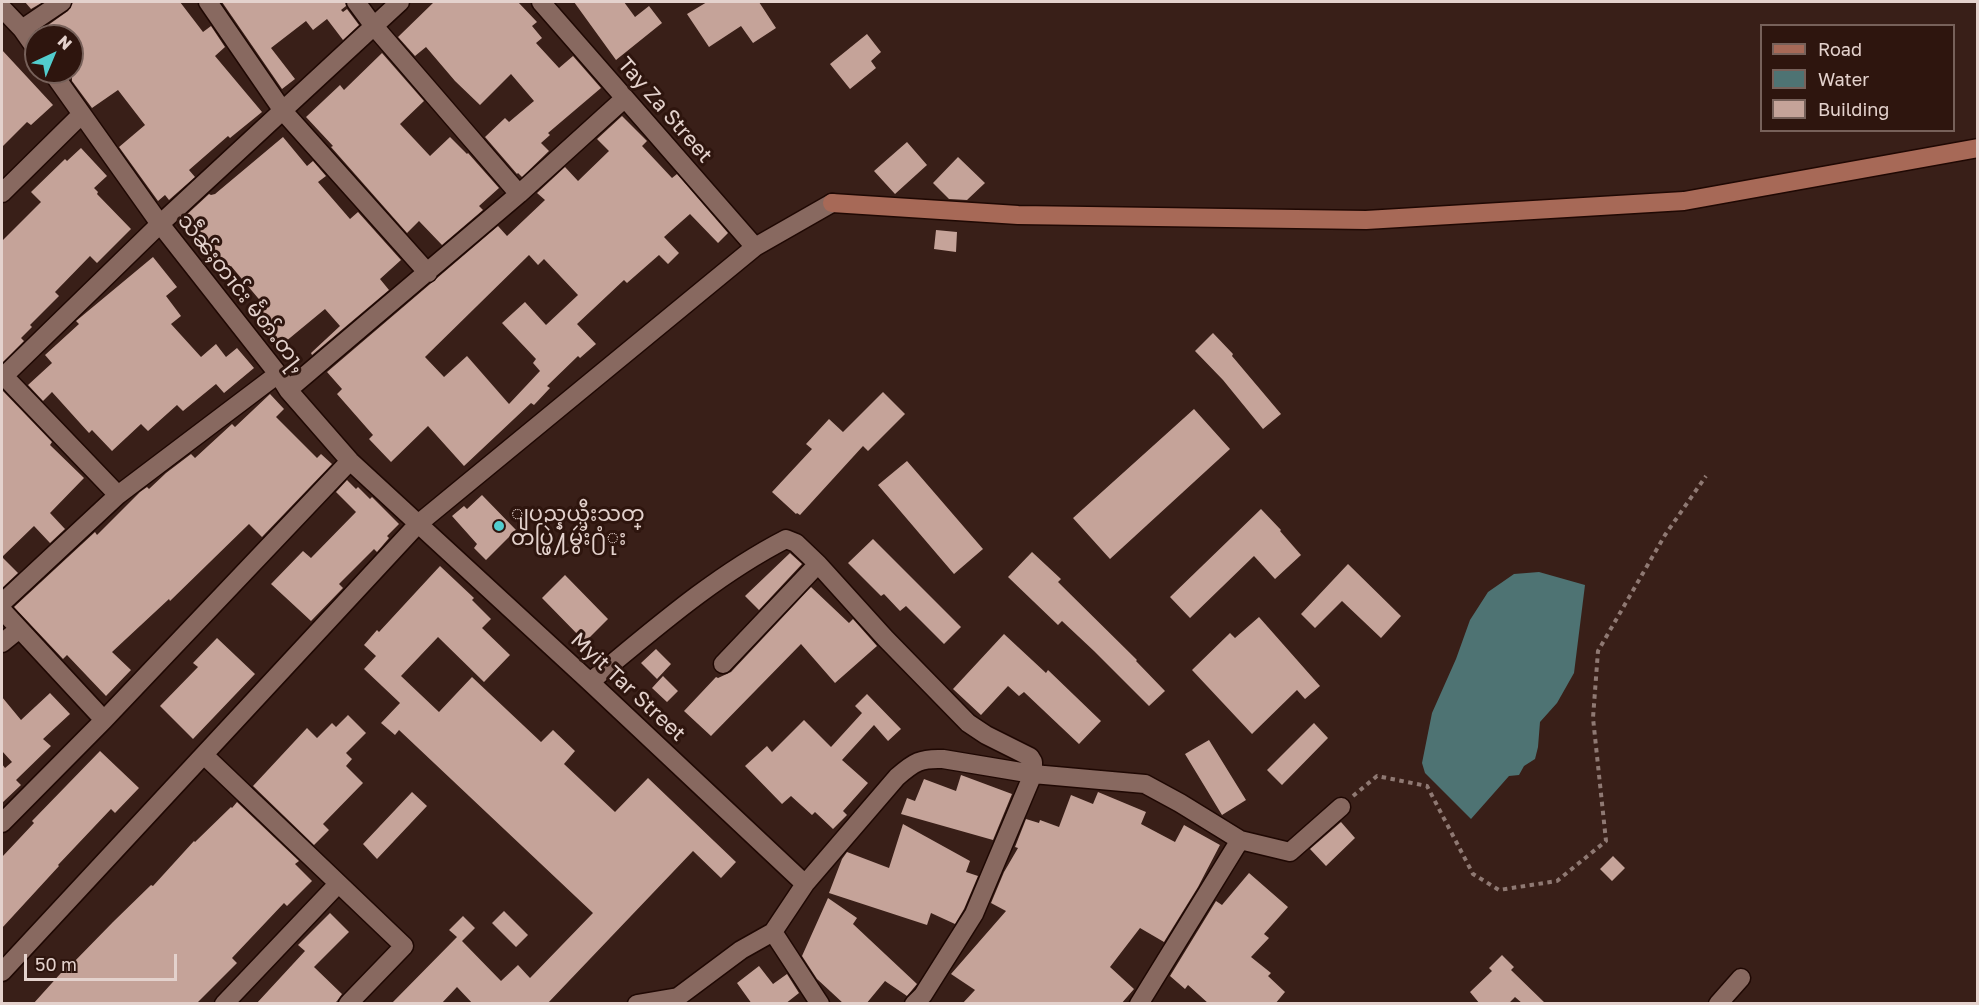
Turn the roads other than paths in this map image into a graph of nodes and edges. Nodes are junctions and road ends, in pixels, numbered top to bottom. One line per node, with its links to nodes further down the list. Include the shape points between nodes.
1 (62, 2): 8 (street)
2 (208, 2): 12 (street)
3 (356, 2): 7 (street)
4 (399, 2): 7 (street)
5 (541, 2): 11 (street, Tay Za Street)
6 (2, 8): 8 (street)
7 (373, 25): 12 (street); 16 (street)
8 (22, 29): 9 (street)
9 (24, 32)
10 (61, 84): 13 (street, သဵၼ်ႈတၢင်း မႅတ်ႉတႃႇ)
11 (625, 98): 16 (street); 18 (street, Tay Za Street)
12 (283, 111): 17 (street); 19 (street)
13 (82, 114): 15 (street); 17 (street, သဵၼ်ႈတၢင်း မႅတ်ႉတႃႇ)
14 (1977, 148): 18 (street, via 1684,201 1366,220 1018,215 832,203)
15 (2, 193)
16 (519, 194): 19 (street)
17 (160, 224): 20 (street); 21 (street, သဵၼ်ႈတၢင်း မႅတ်ႉတႃႇ)
18 (755, 247): 24 (street)
19 (428, 273): 21 (street)
20 (3, 375): 23 (street)
21 (283, 382): 22 (street, သဵၼ်ႈတၢင်း မႅတ်ႉတႃႇ); 23 (street)
22 (350, 461): 24 (street, သဵၼ်ႈတၢင်း မႅတ်ႉတႃႇ); 32 (street)
23 (118, 495): 26 (street)
24 (418, 524): 31 (street, Myit Tar Street); 33 (street)
25 (818, 564): 30 (street); 31 (street, via 796,543 786,539 698,597); 34 (street, via 968,723 1030,757)
26 (2, 603)
27 (2, 610): 28 (street)
28 (18, 630): 29 (street); 32 (street)
29 (2, 643)
30 (723, 664)
31 (590, 682): 39 (street, Myit Tar Street)
32 (104, 720): 36 (street)
33 (204, 755): 38 (street); 41 (street)
34 (1033, 774): 37 (street, via 1145,784); 39 (street, via 943,759 913,762); 47 (street, via 974,914)
35 (1341, 807): 37 (street, via 1290,852)
36 (2, 823)
37 (1240, 840): 48 (street)
38 (338, 884): 43 (street); 44 (street, via 404,946)
39 (805, 884): 40 (street)
40 (773, 932): 45 (street, via 741,950 678,997); 46 (street)
41 (2, 972)
42 (1741, 978): 49 (street)
43 (224, 1004)
44 (348, 1004)
45 (637, 1004)
46 (820, 1004)
47 (914, 1004)
48 (1139, 1004)
49 (1718, 1004)

